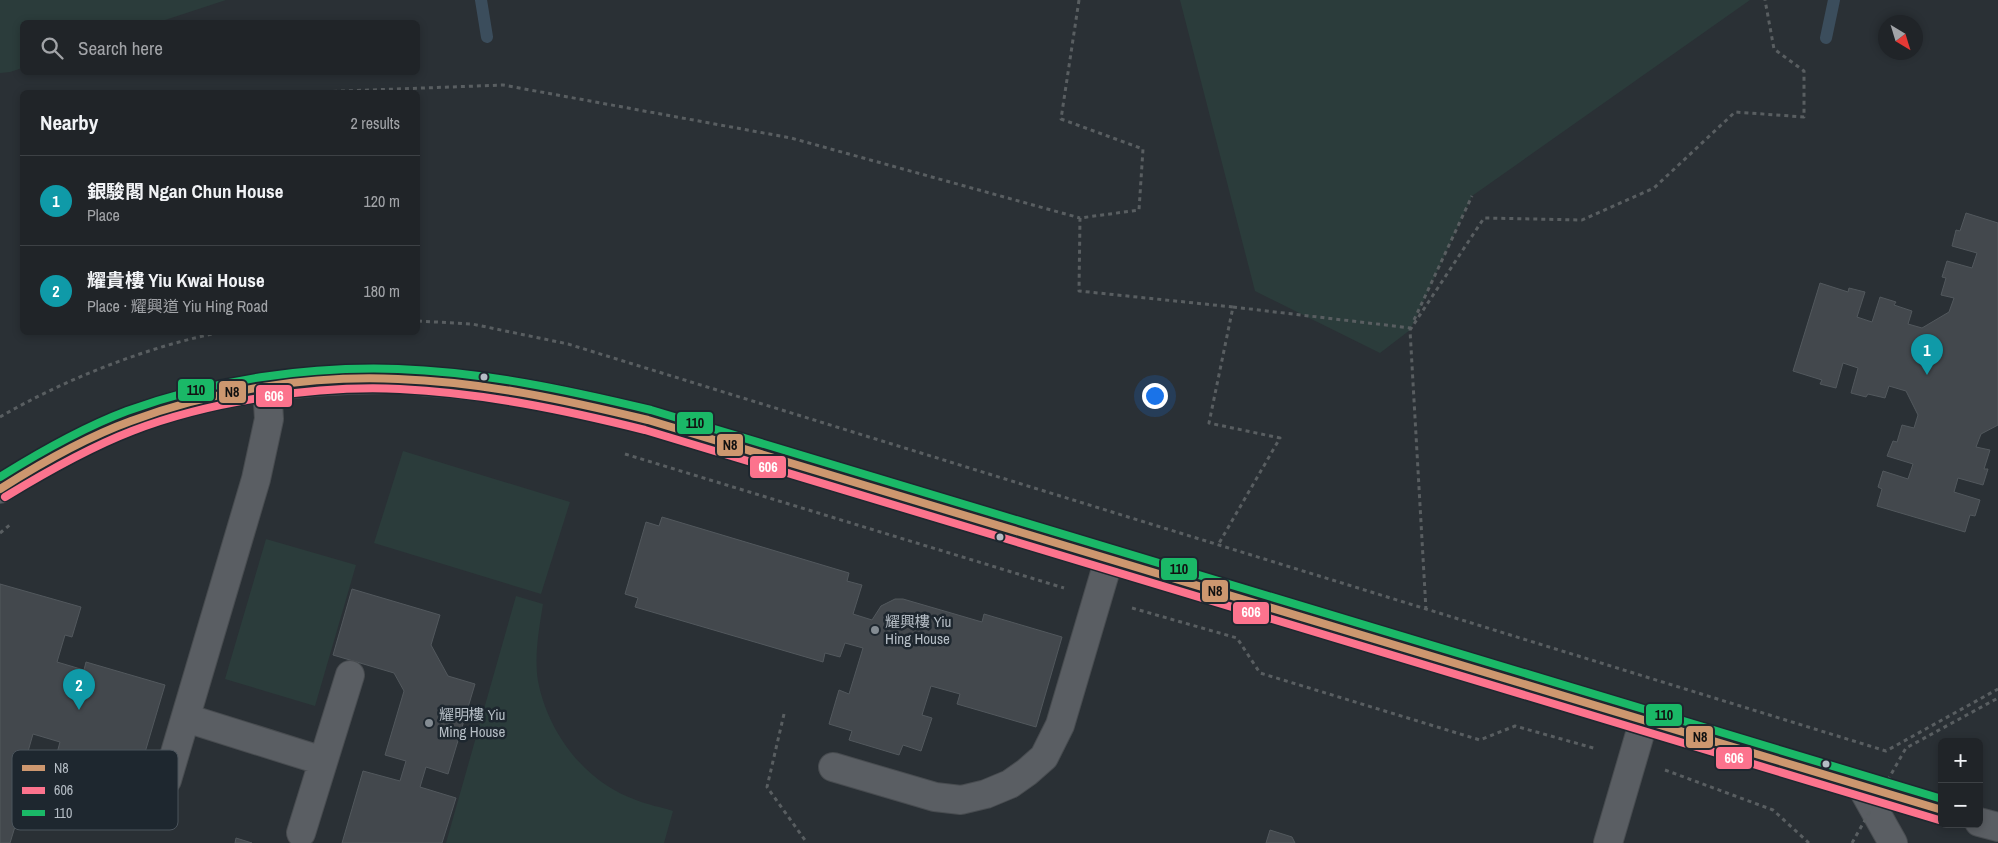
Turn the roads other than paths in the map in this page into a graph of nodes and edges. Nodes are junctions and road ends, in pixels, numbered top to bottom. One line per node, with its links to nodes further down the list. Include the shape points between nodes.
1 (267, 387): 2 (street, via 166,409 106,432 41,463); 3 (street, via 389,378 467,384 592,406); 5 (street, via 269,420 256,479)
2 (0, 489)
3 (1109, 559): 6 (street); 9 (street, via 1060,725 1044,757 1027,772 1010,784 961,800 935,797)
4 (350, 675): 8 (street)
5 (186, 718): 7 (street); 8 (street)
6 (1644, 720): 10 (street); 15 (street)
7 (177, 750)
8 (323, 760): 14 (street)
9 (833, 767)
10 (1861, 786): 11 (street); 16 (street)
11 (1938, 809)
12 (1983, 823): 13 (street)
13 (1998, 827)
14 (301, 833)
15 (1608, 843)
16 (1893, 843)

